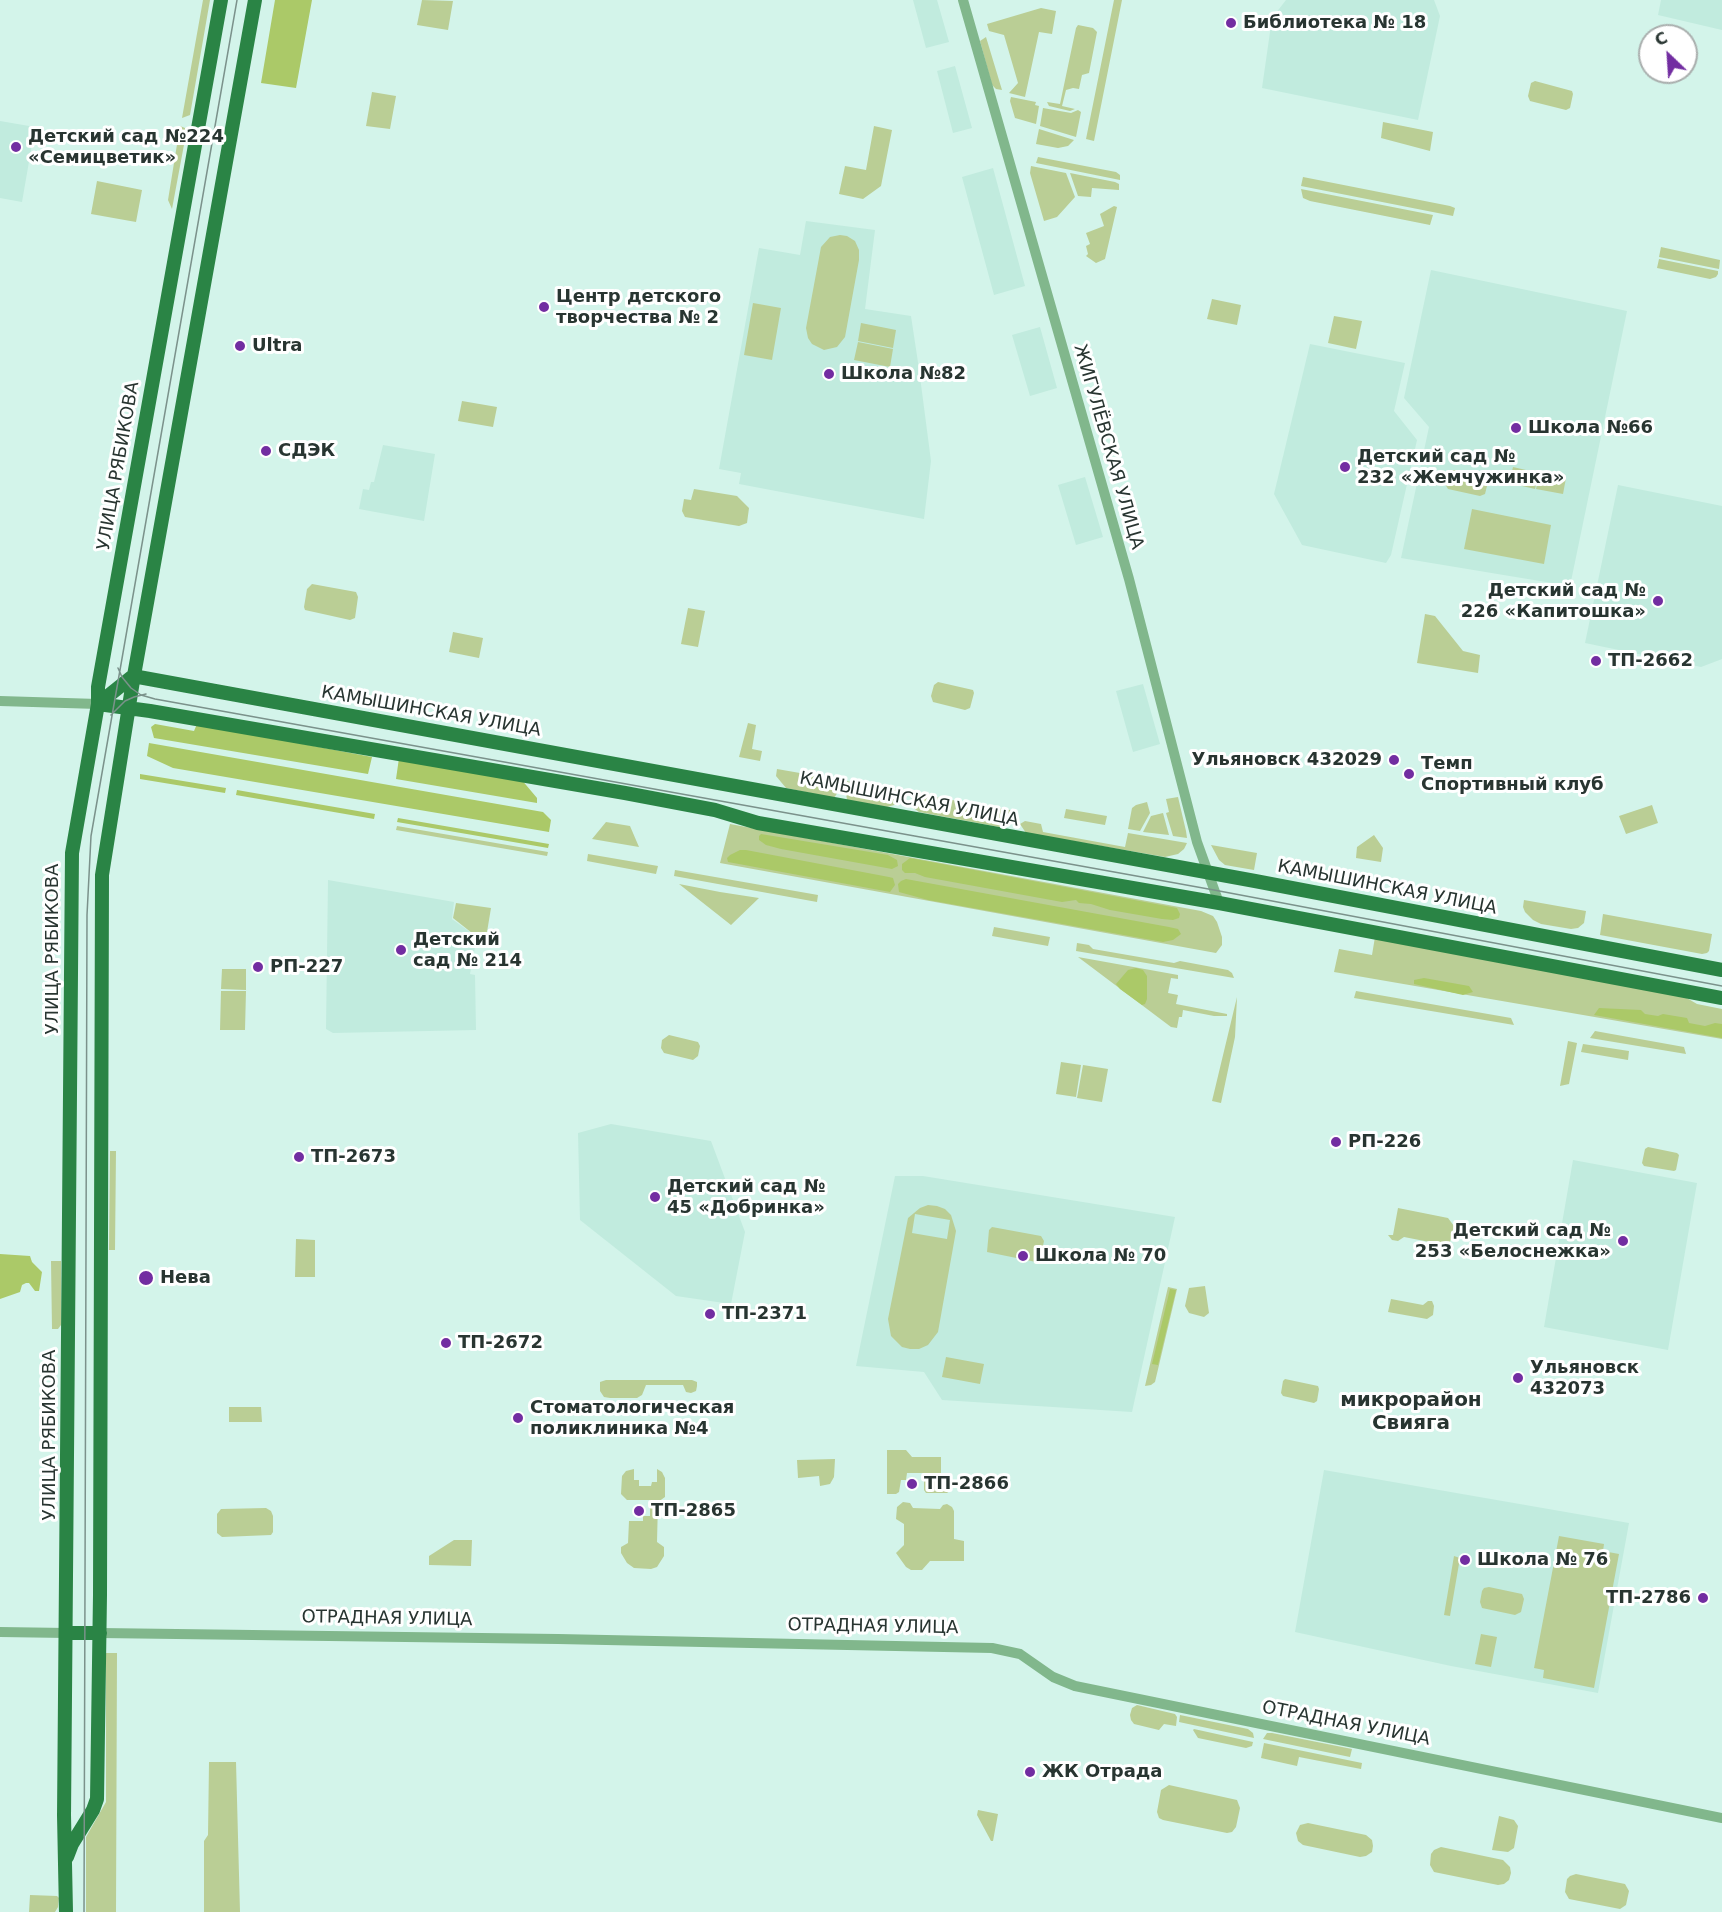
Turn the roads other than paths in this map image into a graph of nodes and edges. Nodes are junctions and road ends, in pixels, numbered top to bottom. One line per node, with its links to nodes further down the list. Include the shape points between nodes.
1 (221, 0): 6 (main road, УЛИЦА РЯБИКОВА)
2 (255, 0): 4 (main road)
3 (963, 0): 8 (street, ЖИГУЛЁВСКАЯ УЛИЦА, via 1129,579)
4 (134, 676): 6 (main road); 7 (main road); 8 (main road, КАМЫШИНСКАЯ УЛИЦА)
5 (0, 701): 6 (street)
6 (98, 704): 7 (main road); 13 (main road, УЛИЦА РЯБИКОВА, via 72,853)
7 (128, 708): 9 (main road, via 580,785 715,810 758,824); 14 (main road, via 102,875)
8 (1208, 873): 9 (street, ЖИГУЛЁВСКАЯ УЛИЦА); 10 (main road, КАМЫШИНСКАЯ УЛИЦА)
9 (1219, 903): 11 (main road)
10 (1722, 969)
11 (1722, 998)
12 (0, 1632): 13 (street, ОТРАДНАЯ УЛИЦА)
13 (67, 1633): 14 (main road, ОТРАДНАЯ УЛИЦА); 16 (main road, УЛИЦА РЯБИКОВА)
14 (100, 1633): 15 (street, ОТРАДНАЯ УЛИЦА, via 992,1648 1020,1654 1053,1677 1075,1686); 16 (main road, via 97,1799)
15 (1722, 1818)
16 (66, 1862): 17 (main road, УЛИЦА РЯБИКОВА)
17 (66, 1912)

